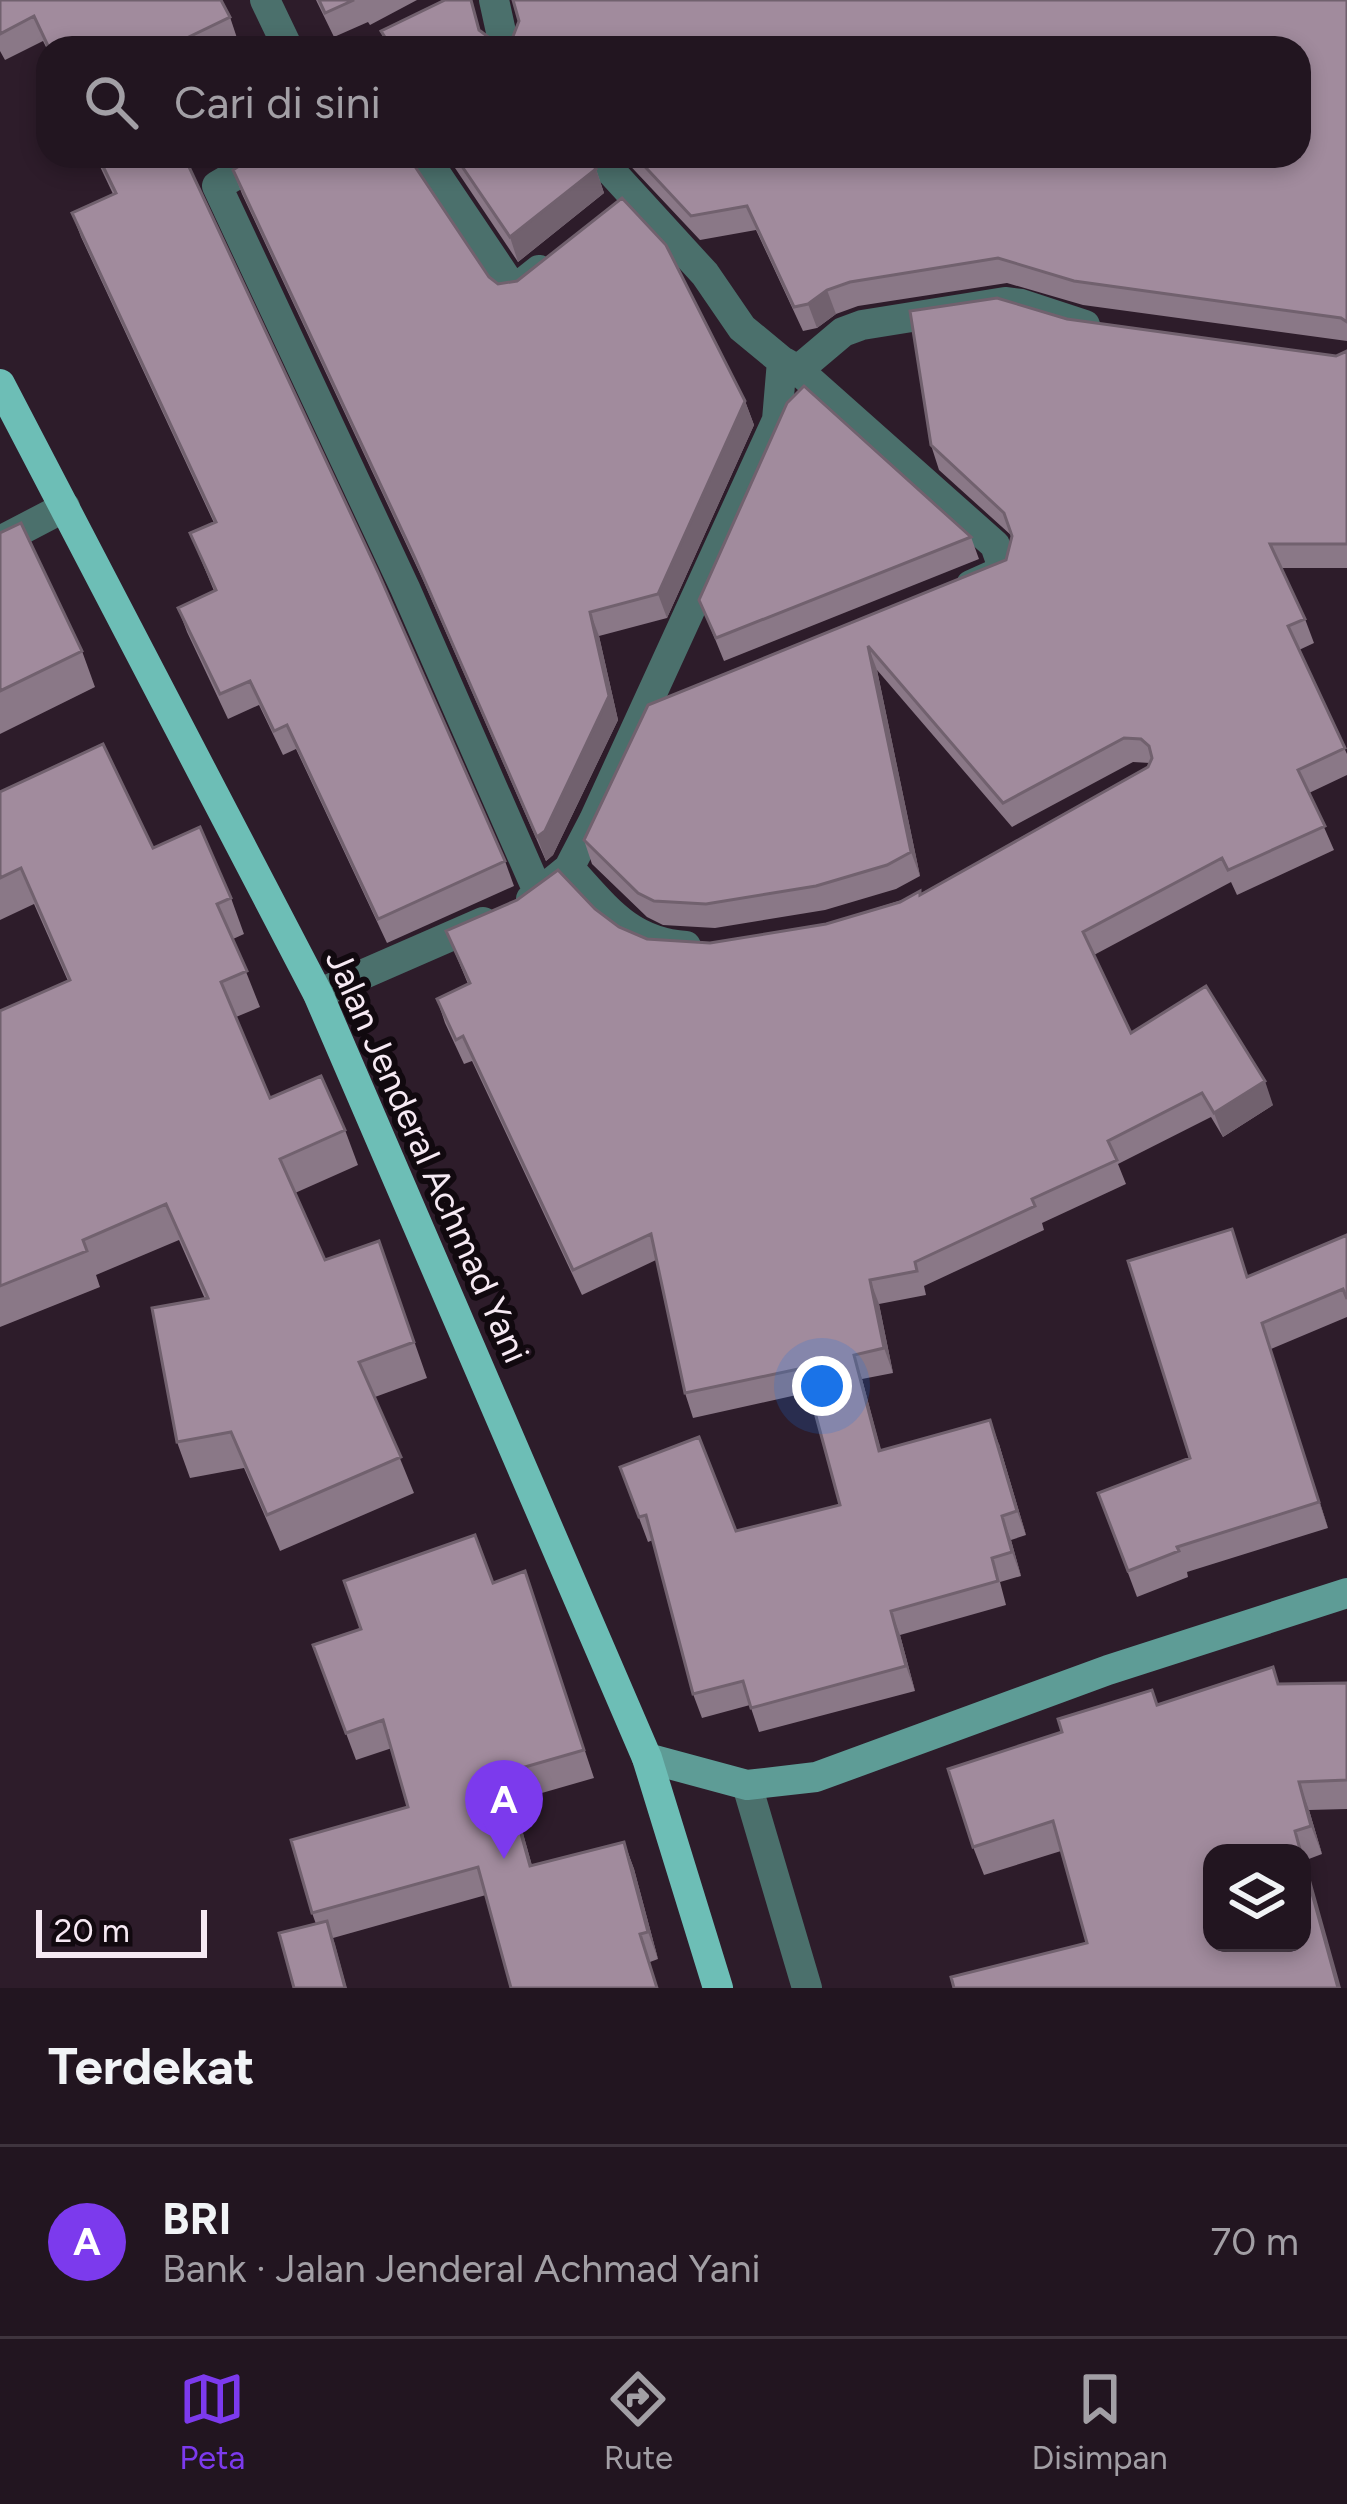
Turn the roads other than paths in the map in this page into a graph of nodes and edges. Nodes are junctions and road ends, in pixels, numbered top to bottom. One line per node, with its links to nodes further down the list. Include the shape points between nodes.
1 (265, 0): 3 (street)
2 (494, 0): 4 (street)
3 (282, 36)
4 (502, 36)
5 (248, 168): 18 (street, via 217,186)
6 (432, 168): 8 (street, via 514,290)
7 (614, 168): 10 (street, via 624,202 705,274 742,328)
8 (565, 249)
9 (1123, 330): 10 (street, via 1005,302 843,332)
10 (790, 366): 14 (street, via 995,545 1000,572); 16 (street, via 777,420)
11 (0, 384): 12 (main road, Jalan Jenderal Achmad Yani)
12 (65, 506): 13 (street); 20 (main road, Jalan Jenderal Achmad Yani)
13 (0, 542)
14 (948, 594)
15 (687, 697): 16 (street)
16 (643, 714): 17 (street)
17 (569, 868): 18 (street); 19 (street, via 637,934 658,944)
18 (539, 894): 20 (street)
19 (716, 948)
20 (318, 994): 22 (main road, Jalan Jenderal Achmad Yani)
21 (1347, 1593): 23 (main road, via 816,1778)
22 (647, 1758): 23 (main road); 24 (main road, Jalan Jenderal Achmad Yani)
23 (747, 1785): 25 (street)
24 (718, 1988)
25 (807, 1988)

